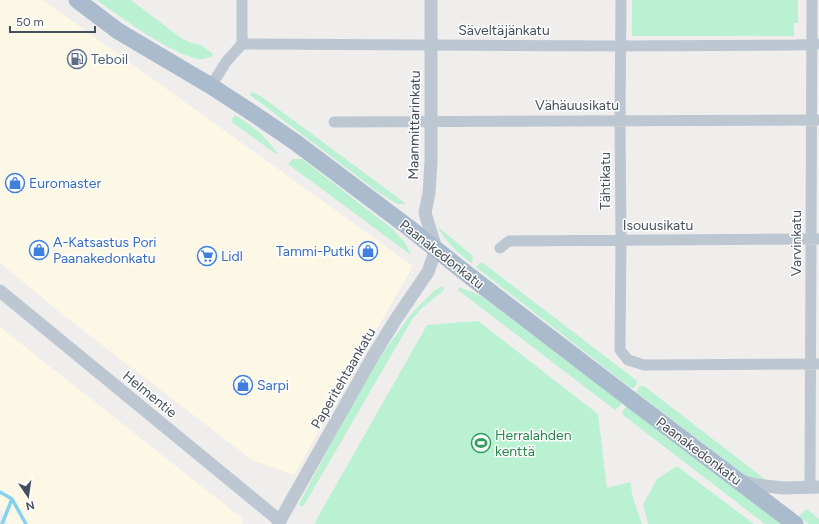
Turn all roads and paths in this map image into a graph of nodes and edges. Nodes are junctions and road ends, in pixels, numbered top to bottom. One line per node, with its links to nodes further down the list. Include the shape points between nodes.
1 (77, 0): 10 (main road, Paanakedonkatu, via 118,31)
2 (242, 0): 6 (street)
3 (431, 0): 8 (street, Maanmittarinkatu)
4 (621, 0): 9 (street, Tähtikatu)
5 (812, 0): 7 (street, Varvinkatu)
6 (242, 44): 8 (street, Säveltäjänkatu); 10 (street, via 226,62)
7 (815, 44): 9 (street, Säveltäjänkatu); 12 (street, Varvinkatu)
8 (430, 45): 9 (street, Säveltäjänkatu); 13 (street, Maanmittarinkatu)
9 (620, 46): 11 (street, Tähtikatu)
10 (211, 86): 18 (main road, Paanakedonkatu, via 295,142)
11 (620, 120): 12 (street, Vähäuusikatu); 13 (street, Vähäuusikatu); 16 (street, Tähtikatu)
12 (815, 120): 15 (street, Varvinkatu)
13 (431, 121): 14 (street, Vähäuusikatu); 18 (street, Maanmittarinkatu, via 429,194 425,213)
14 (334, 122)
15 (815, 239): 16 (street, Isouusikatu); 20 (street, Varvinkatu)
16 (621, 240): 17 (street, Isouusikatu, via 509,240); 20 (street, Tähtikatu, via 620,350 628,360 644,365)
17 (500, 248)
18 (436, 249): 21 (main road, Paanakedonkatu); 23 (street, Paperitehtaankatu, via 428,272 373,356)
19 (0, 291): 23 (street, Helmentie)
20 (814, 364): 22 (street, Varvinkatu)
21 (739, 481): 22 (street, via 783,488); 24 (main road, Paanakedonkatu)
22 (814, 487)
23 (279, 523)
24 (795, 524)

